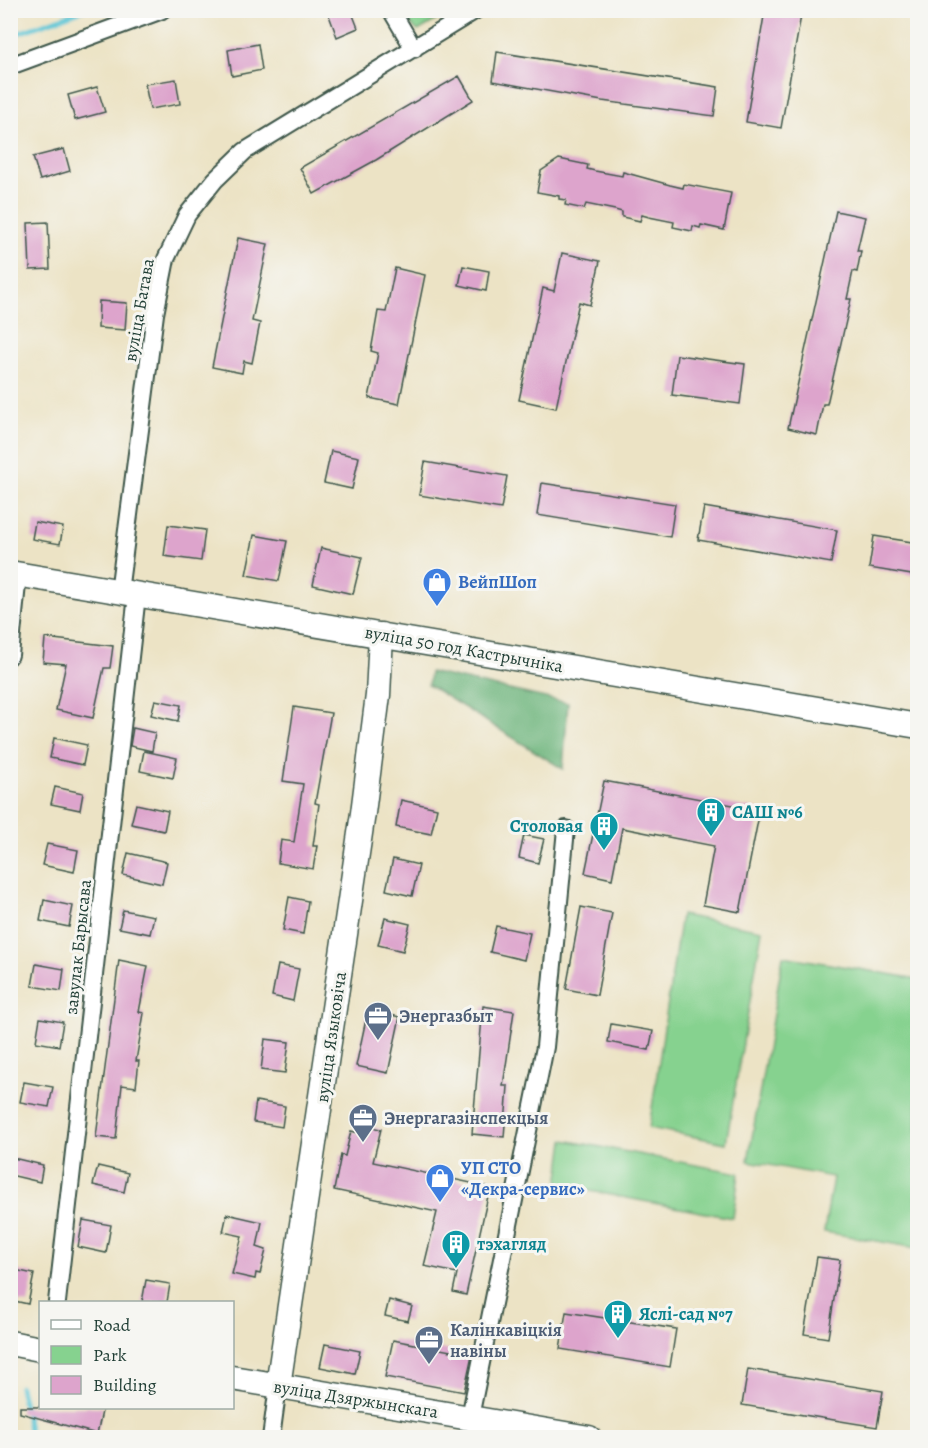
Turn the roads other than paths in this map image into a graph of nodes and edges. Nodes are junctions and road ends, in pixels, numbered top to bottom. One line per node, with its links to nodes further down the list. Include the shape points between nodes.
1 (162, 10): 5 (street)
2 (391, 10): 4 (street)
3 (476, 10): 4 (street, вуліца Батава)
4 (414, 49): 7 (street, вуліца Батава, via 245,151 187,215 166,259 155,314)
5 (10, 66)
6 (14, 574): 7 (street, вуліца 50 год Кастрычніка); 9 (street)
7 (128, 594): 8 (street, вуліца 50 год Кастрычніка); 12 (street, завулак Барысава)
8 (381, 635): 10 (street, вуліца 50 год Кастрычніка); 16 (street, вуліца Языковіча, via 378,695 363,813)
9 (10, 655)
10 (918, 726)
11 (566, 830): 17 (street, via 545,1047)
12 (57, 1301)
13 (10, 1343): 14 (street)
14 (39, 1348)
15 (234, 1378): 16 (street, вуліца Дзяржынскага)
16 (278, 1386): 17 (street, вуліца Дзяржынскага); 18 (street, вуліца Языковіча)
17 (474, 1425): 19 (street, вуліца Дзяржынскага)
18 (271, 1437)
19 (589, 1437)

